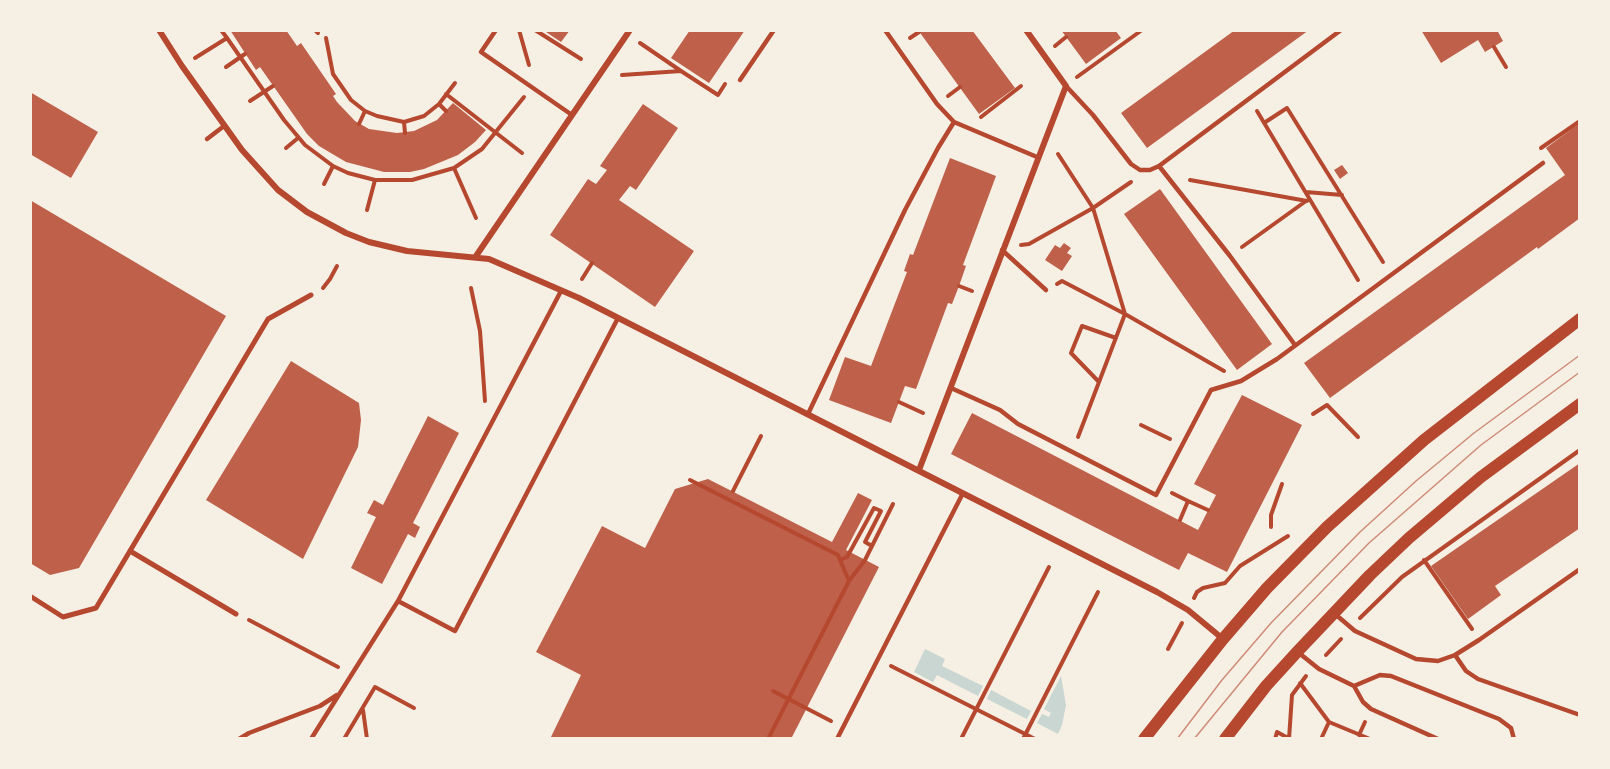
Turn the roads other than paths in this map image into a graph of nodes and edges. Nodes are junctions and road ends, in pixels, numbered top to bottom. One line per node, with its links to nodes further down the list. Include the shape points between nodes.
1 (159, 30): 12 (street)
2 (496, 30): 10 (lane, via 481,52)
3 (630, 30): 10 (street)
4 (774, 30): 8 (lane)
5 (885, 30): 11 (lane)
6 (1026, 30): 9 (street)
7 (1341, 30): 16 (lane)
8 (740, 81)
9 (1066, 86): 14 (street); 16 (lane, via 1140,170)
10 (572, 115): 18 (street)
11 (954, 122): 14 (lane); 27 (lane, via 905,210)
12 (224, 126): 13 (lane); 18 (street, via 278,190 307,212 346,233 407,251)
13 (207, 139)
14 (1038, 157): 17 (street)
15 (1543, 164): 24 (lane)
16 (1160, 166): 24 (lane)
17 (1002, 250): 19 (lane); 25 (street)
18 (476, 256): 20 (street)
19 (1046, 290)
20 (561, 291): 22 (street); 33 (lane)
21 (311, 295): 30 (street, via 268,319)
22 (618, 317): 27 (street); 33 (lane, via 455,631)
23 (1580, 320): 36 (main road, via 1390,469 1297,557)
24 (1295, 345): 25 (lane, via 1241,381 1211,390 1156,495 1018,424 1000,410)
25 (951, 388): 28 (street)
26 (1580, 404): 34 (main road, via 1516,449 1436,514)
27 (808, 414): 28 (street)
28 (919, 470): 29 (street)
29 (963, 493): 36 (street, via 1157,592 1188,610); 44 (lane)
30 (130, 551): 32 (street, via 96,608 63,616); 35 (street)
31 (1580, 569): 38 (lane)
32 (30, 596)
33 (398, 601): 40 (lane)
34 (1333, 612): 37 (main road); 38 (lane, via 1355,631 1416,659 1430,662)
35 (236, 614)
36 (1222, 639): 45 (main road)
37 (1297, 652): 39 (lane, via 1319,669); 46 (main road)
38 (1455, 655): 41 (lane, via 1478,680)
39 (1354, 686): 47 (lane, via 1371,710); 48 (lane, via 1380,675 1391,676 1499,719 1511,728)
40 (342, 692): 42 (lane, via 320,706); 43 (lane)
41 (1580, 715)
42 (239, 739)
43 (311, 739)
44 (837, 739)
45 (1144, 739)
46 (1225, 739)
47 (1438, 739)
48 (1514, 739)

